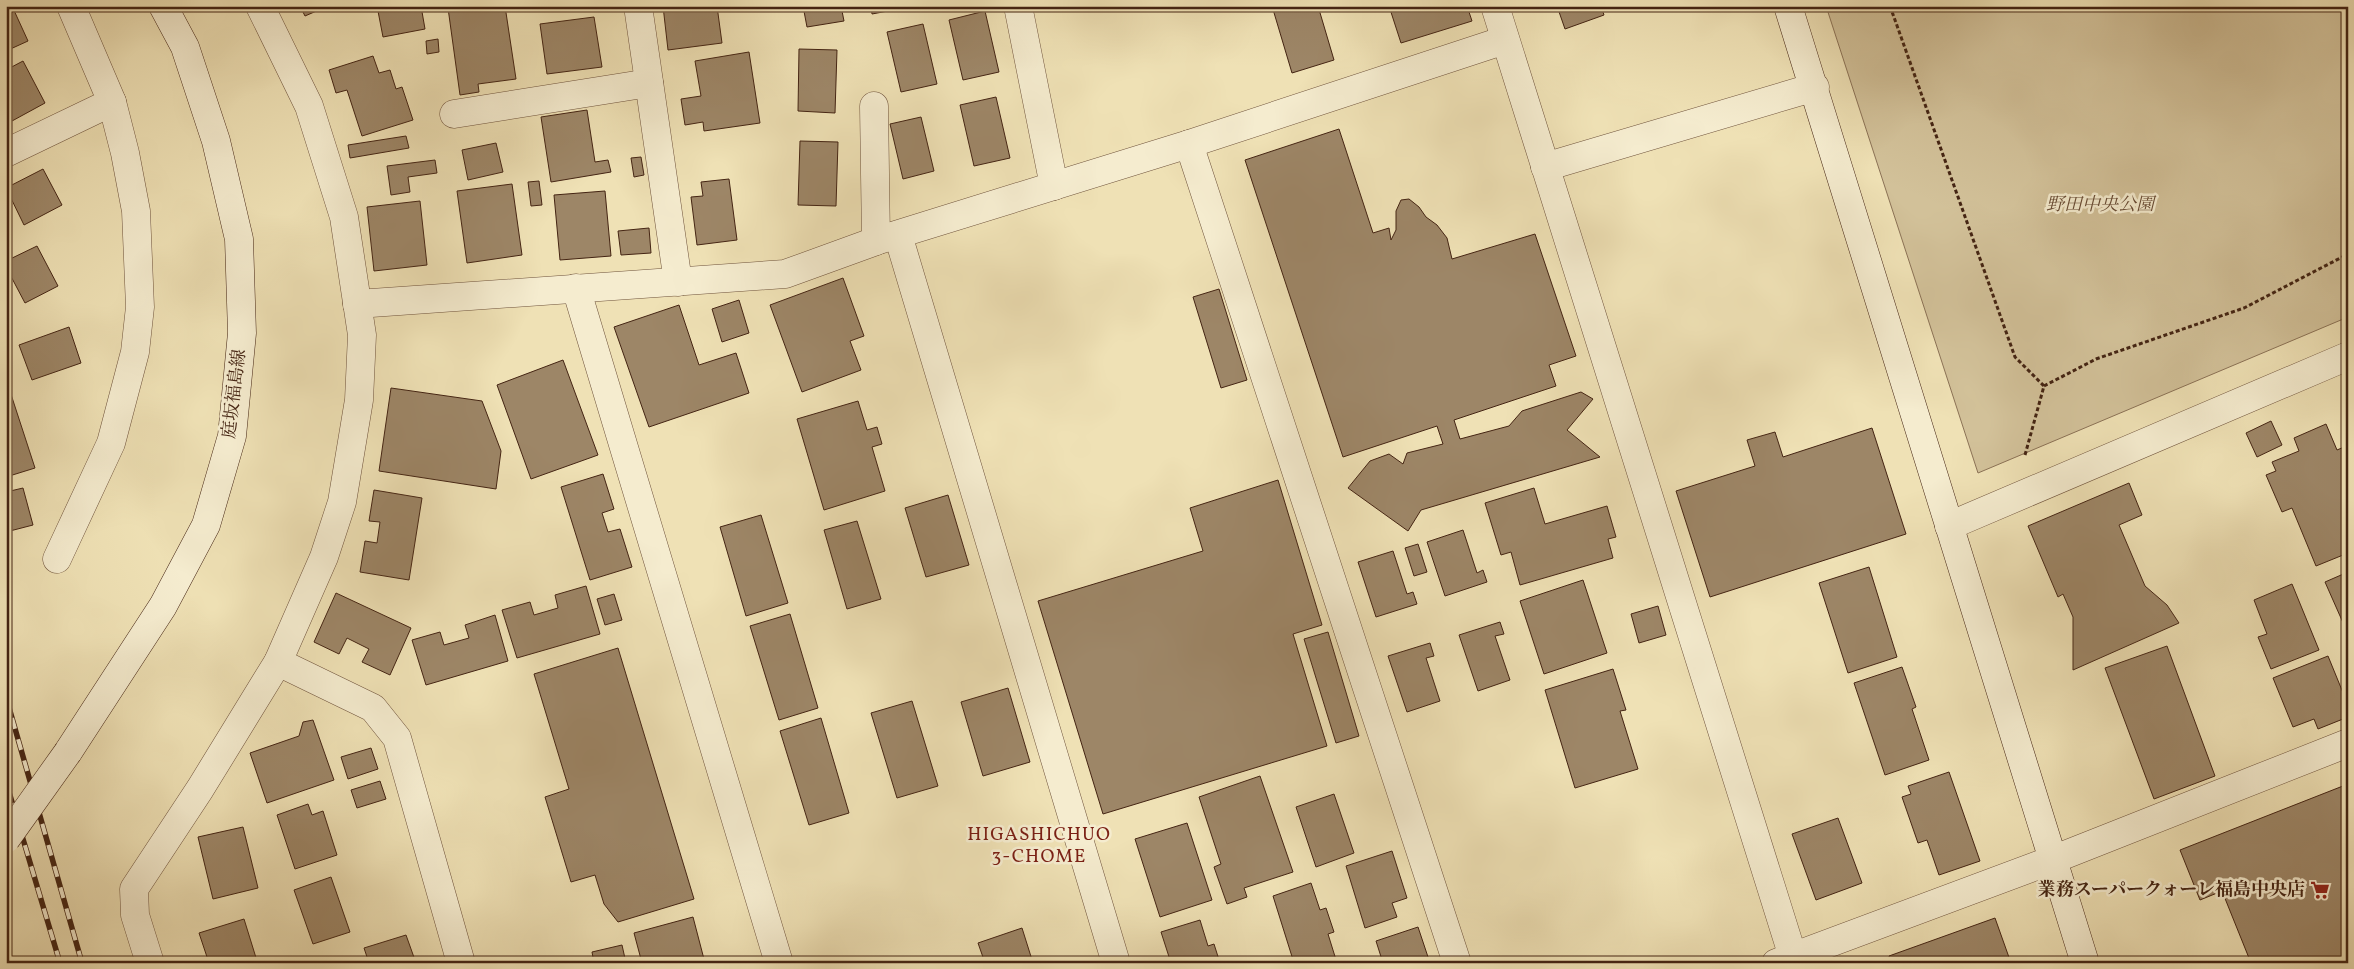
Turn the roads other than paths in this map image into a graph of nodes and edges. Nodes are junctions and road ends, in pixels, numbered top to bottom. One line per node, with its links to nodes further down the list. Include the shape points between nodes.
1 (71, 6): 11 (street)
2 (163, 6): 27 (street, 庭坂福島線, bridge, via 186,47 216,141 239,239 242,333 232,436 206,526 163,606 68,752)
3 (260, 6): 21 (street, via 309,106 344,217)
4 (638, 6): 9 (street)
5 (1018, 6): 17 (street)
6 (1495, 6): 8 (street)
7 (1788, 6): 10 (street)
8 (1504, 40): 14 (street); 16 (street)
9 (649, 83): 13 (street); 19 (street)
10 (1815, 87): 16 (street); 23 (street)
11 (112, 102): 15 (street); 24 (street, via 136,211 140,307 135,352 112,443)
12 (874, 106): 18 (street)
13 (454, 114)
14 (1189, 144): 17 (street); 34 (street)
15 (6, 154)
16 (1545, 167): 29 (street)
17 (1054, 186): 18 (street)
18 (887, 238): 19 (street, via 785,274); 33 (street)
19 (678, 282): 20 (street)
20 (576, 288): 21 (street); 32 (street)
21 (357, 304): 25 (street, via 362,335 359,400 342,502 324,557)
22 (2348, 356): 23 (street)
23 (1949, 526): 28 (street)
24 (57, 559)
25 (278, 662): 30 (street, via 134,889 135,915); 31 (street, via 374,708 397,738)
26 (2348, 743): 28 (street)
27 (6, 839)
28 (2052, 860): 29 (street); 35 (street)
29 (1784, 960)
30 (150, 963)
31 (461, 963)
32 (779, 963)
33 (1116, 963)
34 (1457, 963)
35 (2085, 963)

